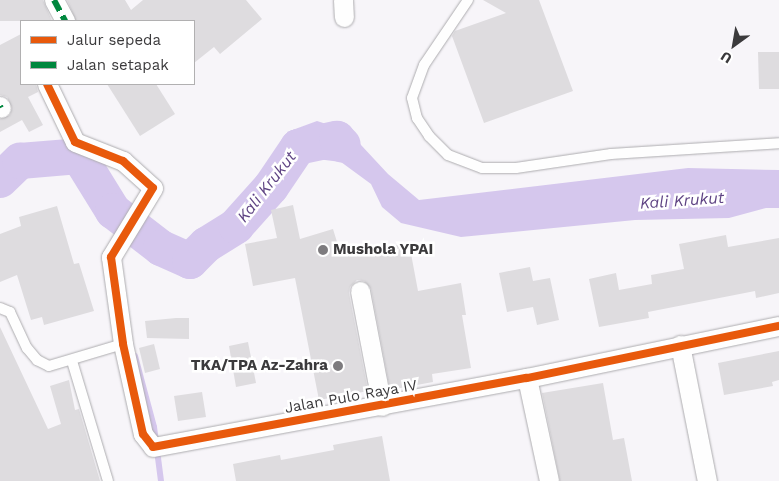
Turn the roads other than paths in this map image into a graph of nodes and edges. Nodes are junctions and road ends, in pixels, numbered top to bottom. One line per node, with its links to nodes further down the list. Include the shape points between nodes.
1 (54, 0): 3 (street)
2 (468, 0): 5 (lane, via 424,65 412,98 417,118 448,155 482,168 516,168 611,154)
3 (64, 20)
4 (47, 85): 9 (street, Jalan Pulo Raya IV, via 75,142 122,161 153,188 111,257)
5 (779, 143)
6 (360, 291): 13 (street)
7 (0, 308): 11 (lane, via 10,312 27,348 37,360 49,366)
8 (779, 326): 10 (street, Jalan Pulo Raya IV)
9 (123, 344): 11 (lane); 13 (street, Jalan Pulo Raya IV, via 143,434 153,447)
10 (680, 344): 12 (street, Jalan Pulo Raya IV); 16 (street)
11 (72, 361): 14 (lane)
12 (527, 378): 13 (street, Jalan Pulo Raya IV); 15 (street)
13 (382, 406)
14 (108, 481)
15 (549, 481)
16 (707, 481)

